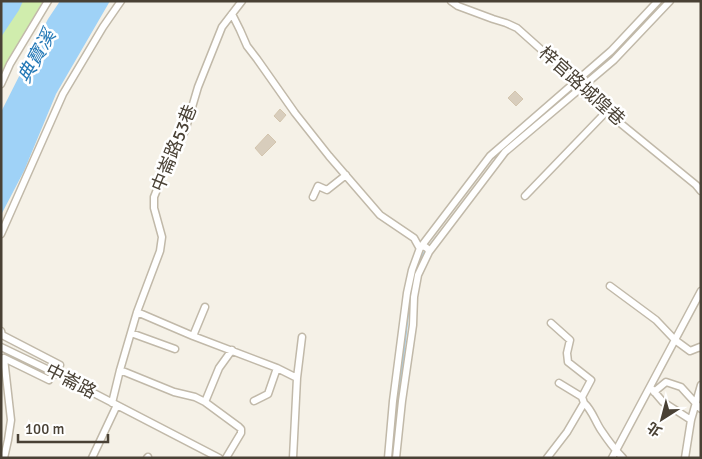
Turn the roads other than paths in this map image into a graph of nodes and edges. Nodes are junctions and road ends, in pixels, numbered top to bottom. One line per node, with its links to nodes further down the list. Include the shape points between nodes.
1 (48, 1): 11 (street)
2 (122, 1): 19 (street, via 63,94)
3 (242, 1): 9 (street)
4 (451, 1): 8 (street, 梓官路城隍巷)
5 (471, 1): 8 (street)
6 (658, 1): 10 (street, via 611,51)
7 (670, 1): 12 (street, via 614,60)
8 (466, 9): 10 (street, 梓官路城隍巷, via 517,28)
9 (232, 14): 15 (street, via 247,46 295,114); 24 (street, 中崙路53巷, via 222,27 198,87 185,131 154,197 162,237 160,251)
10 (574, 83): 12 (street, 梓官路城隍巷); 14 (street)
11 (1, 84)
12 (580, 89): 13 (street, 梓官路城隍巷); 14 (street)
13 (607, 112): 16 (street, 梓官路城隍巷); 17 (street)
14 (494, 159): 20 (street); 20 (street)
15 (346, 176): 18 (street, via 327,190 318,186); 20 (street, via 380,215 414,238 418,247)
16 (701, 191)
17 (525, 196)
18 (313, 197)
19 (1, 234)
20 (425, 249): 44 (street, via 414,296 413,325)
21 (610, 286): 30 (street, via 656,320)
22 (701, 291): 30 (street)
23 (205, 307): 28 (street)
24 (137, 312): 27 (street, 中崙路53巷); 28 (street)
25 (551, 323): 42 (street, via 570,340 568,362 592,380)
26 (1, 331): 37 (street, via 2,335 60,365)
27 (131, 334): 33 (street); 36 (street, 中崙路53巷)
28 (193, 336): 34 (street)
29 (302, 336): 38 (street)
30 (675, 340): 32 (street, via 690,351); 41 (street)
31 (1, 347): 37 (street, 中崙路)
32 (701, 348)
33 (175, 349)
34 (232, 350): 35 (street); 45 (street, via 219,368)
35 (277, 368): 38 (street); 43 (street, via 268,394)
36 (120, 370): 45 (street); 46 (street, 中崙路53巷)
37 (54, 373): 46 (street, 中崙路); 52 (street, via 49,380 4,358 11,420)
38 (297, 378): 55 (street)
39 (559, 383): 42 (street)
40 (701, 385): 47 (street)
41 (652, 389): 47 (street, via 666,382 681,387); 49 (street, via 663,402); 50 (street)
42 (583, 400): 50 (street); 58 (street, via 567,432)
43 (254, 401)
44 (398, 401): 56 (street); 57 (street)
45 (205, 402): 54 (street, via 241,429)
46 (114, 404): 51 (street, 中崙路53巷); 53 (street, 中崙路)
47 (695, 404): 48 (street); 49 (street)
48 (701, 409)
49 (691, 420): 60 (street)
50 (614, 455): 59 (street)
51 (94, 457)
52 (4, 458)
53 (219, 458)
54 (226, 458)
55 (293, 458)
56 (388, 458)
57 (396, 458)
58 (547, 458)
59 (623, 458)
60 (685, 458)

